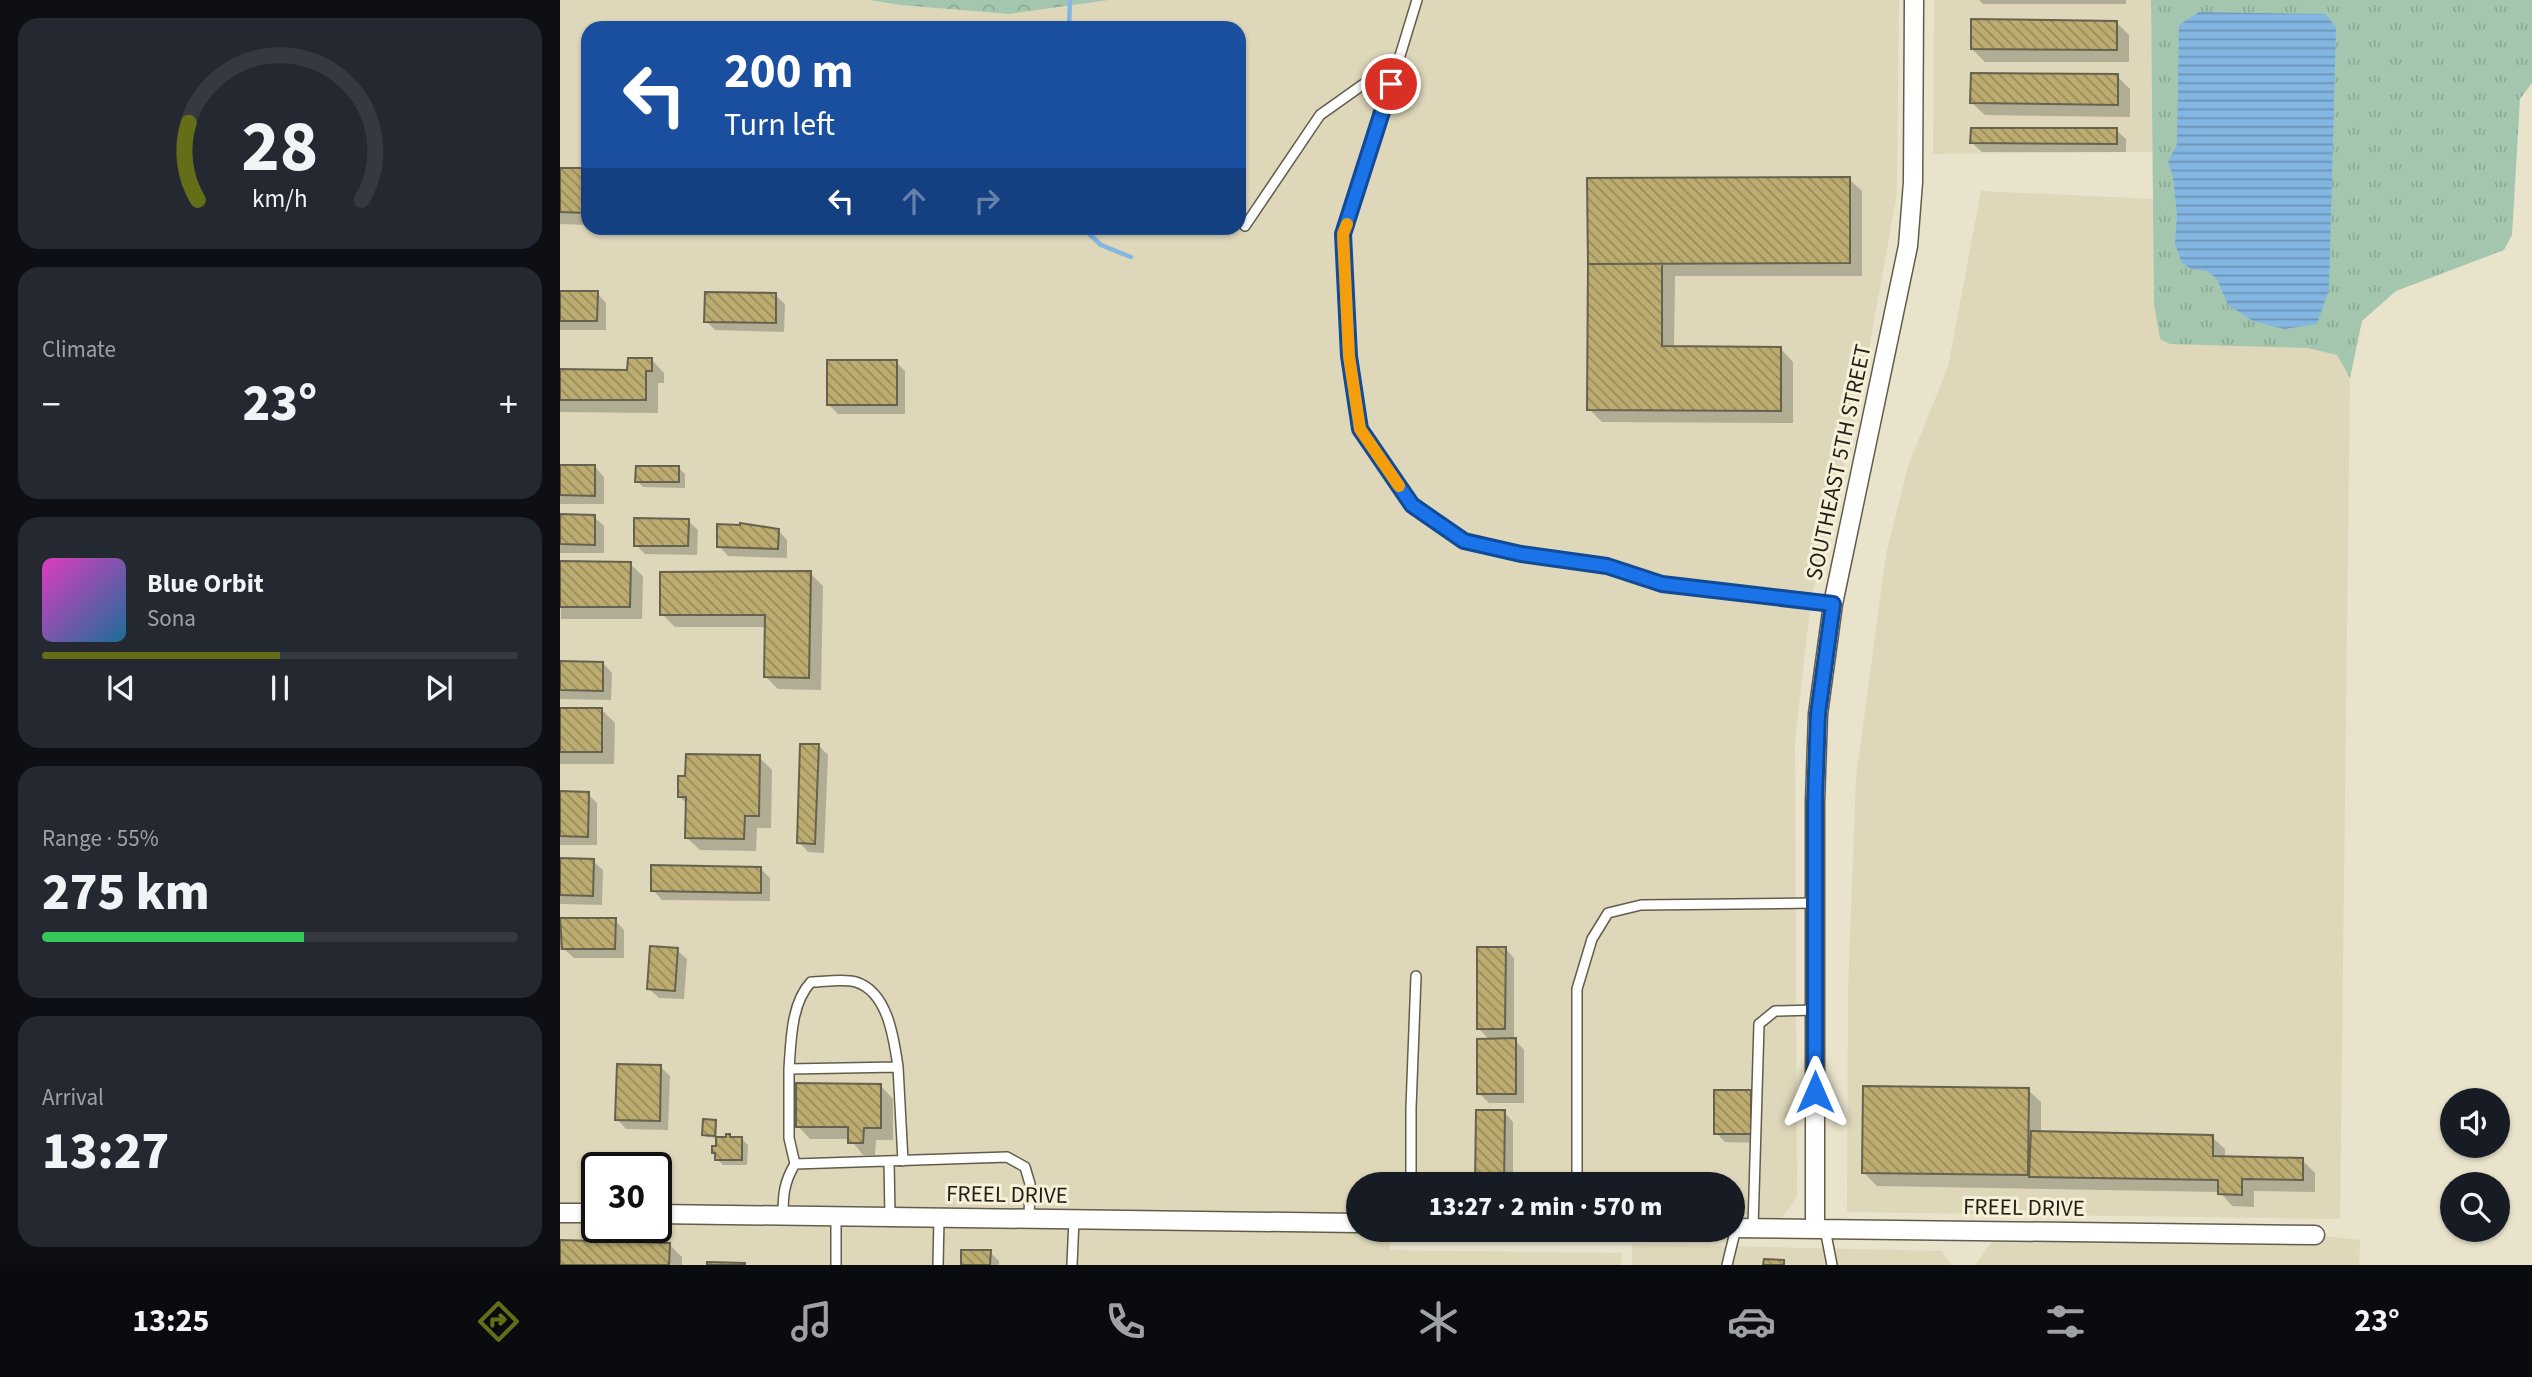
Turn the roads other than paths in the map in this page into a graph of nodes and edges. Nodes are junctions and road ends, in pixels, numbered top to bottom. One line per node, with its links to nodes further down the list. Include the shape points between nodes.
1 (1417, 0): 3 (lane)
2 (1914, 0): 5 (street, SOUTHEAST 5TH STREET, via 1908,246)
3 (1399, 59): 4 (lane, via 1320,115); 5 (lane, via 1343,234 1349,356 1360,429 1412,505 1464,541 1607,566 1662,584)
4 (1246, 225)
5 (1833, 604): 6 (street, SOUTHEAST 5TH STREET, via 1818,714)
6 (1815, 903): 8 (street, SOUTHEAST 5TH STREET); 15 (lane, via 1642,905 1608,913 1592,939 1577,989)
7 (1416, 976): 14 (lane)
8 (1815, 1010): 16 (lane, via 1775,1011 1759,1024); 28 (street, SOUTHEAST 5TH STREET)
9 (898, 1067): 10 (lane); 10 (lane, via 892,1027 873,993 855,982 811,982 803,991 792,1034); 12 (lane)
10 (789, 1069): 13 (lane, via 789,1138)
11 (889, 1161): 12 (lane); 13 (lane); 22 (lane)
12 (903, 1161): 24 (lane, via 1007,1157 1025,1167 1030,1184)
13 (795, 1164): 20 (lane, via 786,1178)
14 (1411, 1172)
15 (1577, 1172)
16 (1745, 1183)
17 (560, 1213): 18 (street)
18 (581, 1213)
19 (672, 1214): 20 (street, FREEL DRIVE)
20 (783, 1215): 21 (street, FREEL DRIVE)
21 (836, 1216): 22 (street, FREEL DRIVE); 31 (lane)
22 (890, 1217): 23 (street, FREEL DRIVE)
23 (939, 1218): 24 (street, FREEL DRIVE); 32 (lane)
24 (1028, 1219): 25 (street, FREEL DRIVE)
25 (1074, 1219): 26 (street, FREEL DRIVE); 33 (lane)
26 (1346, 1223)
27 (1745, 1228): 28 (street, FREEL DRIVE)
28 (1820, 1229): 29 (street, FREEL DRIVE); 35 (lane)
29 (2315, 1235)
30 (1736, 1242): 34 (lane)
31 (836, 1265)
32 (938, 1265)
33 (1072, 1265)
34 (1727, 1265)
35 (1832, 1265)

